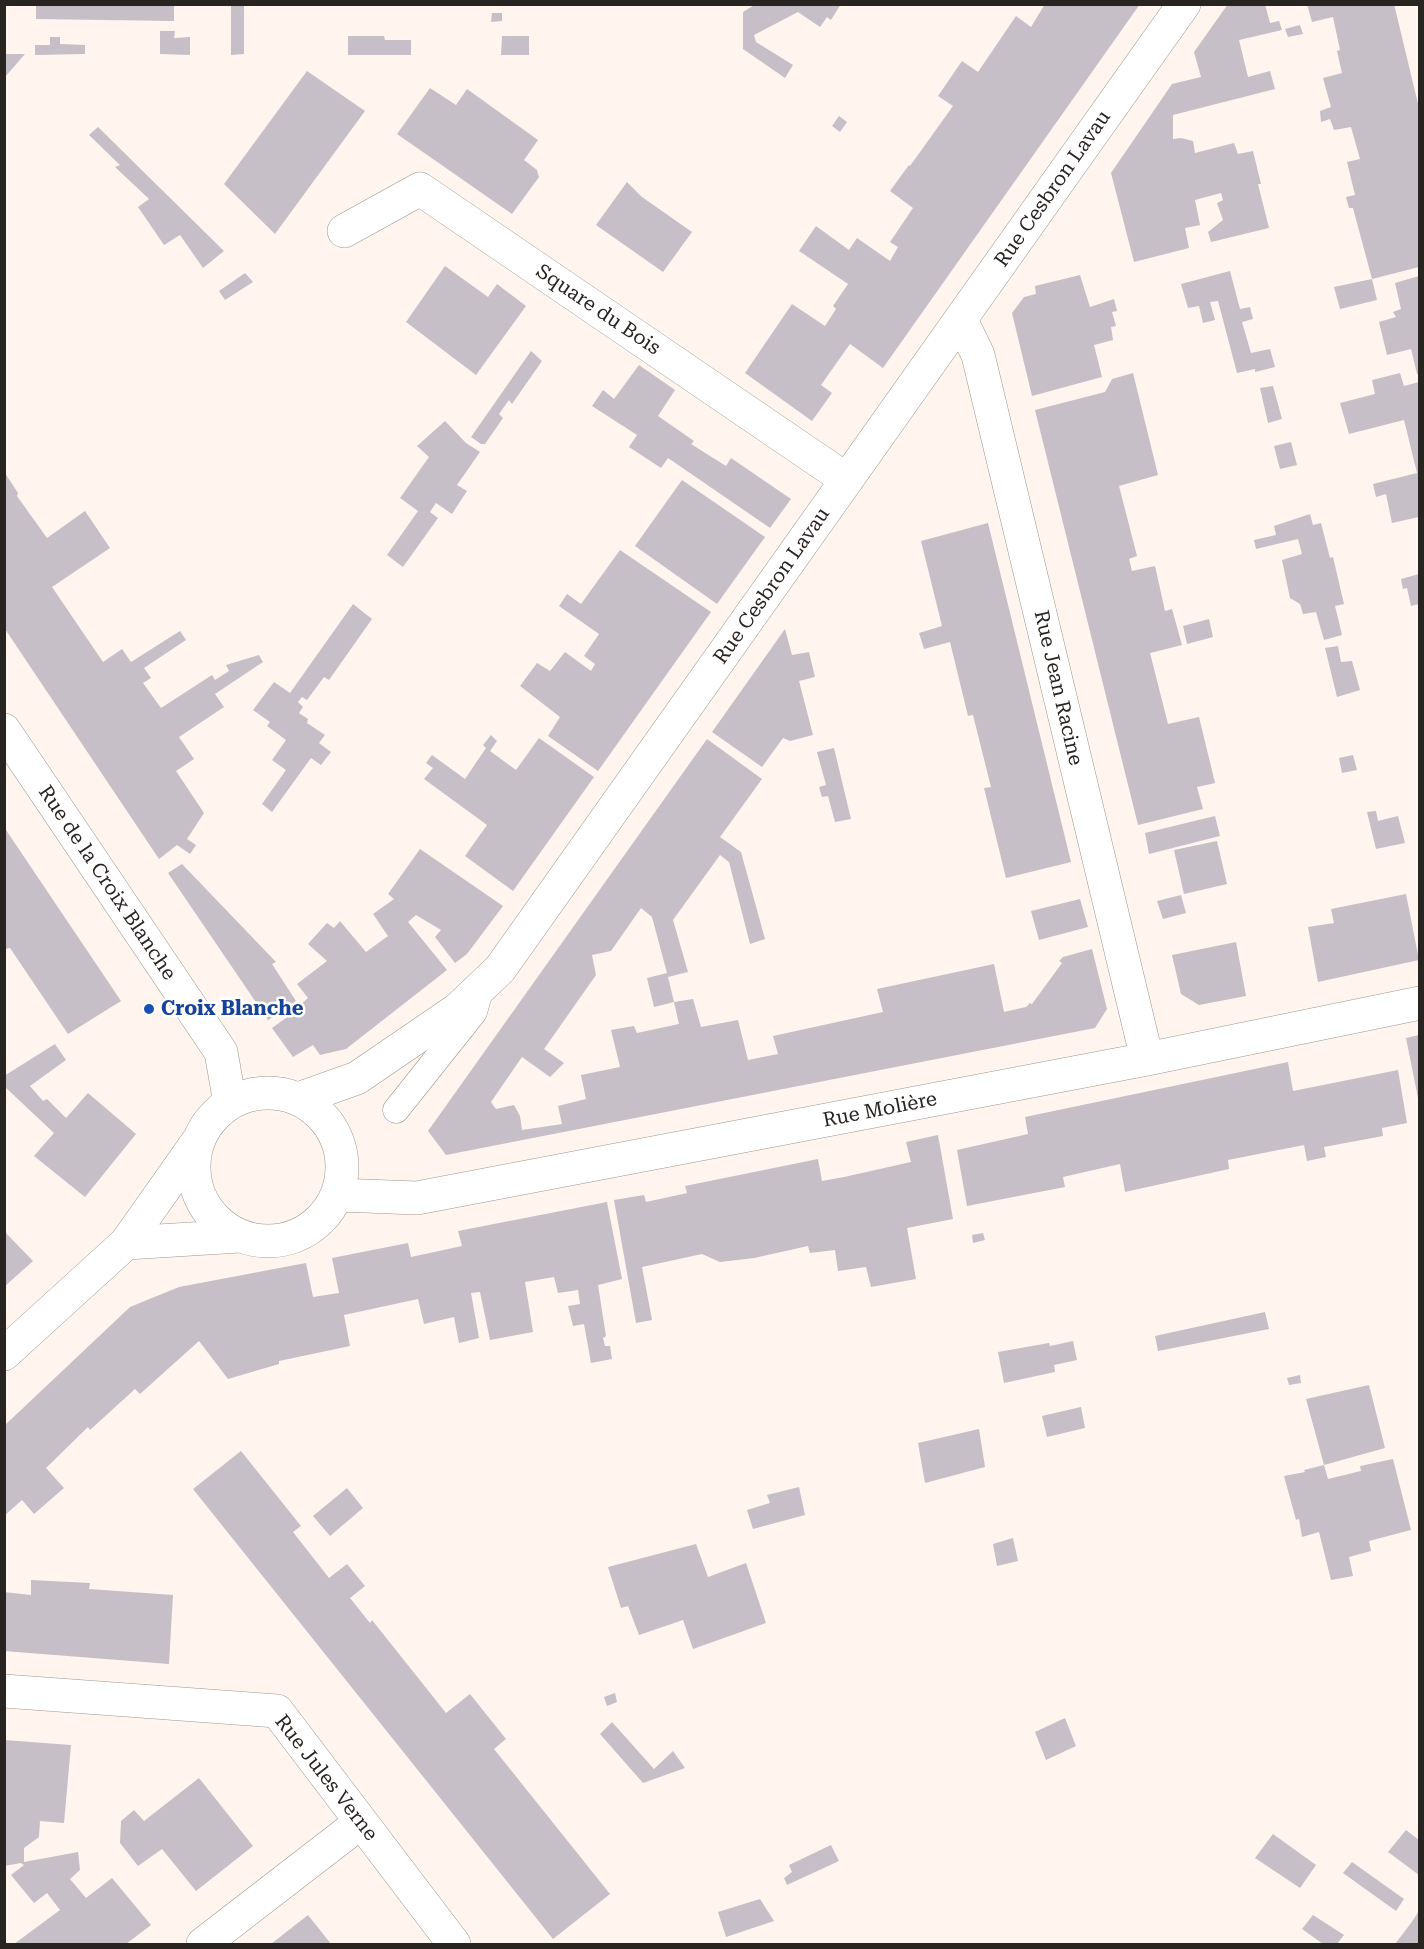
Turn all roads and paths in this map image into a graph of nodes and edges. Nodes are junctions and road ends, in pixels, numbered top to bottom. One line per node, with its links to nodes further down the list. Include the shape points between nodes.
1 (1184, 4): 3 (street, Rue Cesbron Lavau)
2 (344, 231): 4 (street, Square du Bois, via 420,189)
3 (961, 320): 4 (street, Rue Cesbron Lavau); 8 (street, Rue Jean Racine, via 978,355)
4 (847, 480): 6 (street, Rue Cesbron Lavau, via 500,969)
5 (4, 730): 10 (street, Rue de la Croix Blanche, via 221,1052)
6 (480, 988): 9 (street, Rue Cesbron Lavau, via 458,1009 357,1077); 11 (lane, via 474,1012)
7 (1419, 1003): 8 (street, Rue Molière)
8 (1147, 1059): 13 (street, Rue Molière, via 417,1198)
9 (298, 1100): 10 (street, via 275,1093); 13 (street, via 318,1112 333,1131 341,1151 343,1173)
10 (230, 1103): 12 (street, via 213,1118)
11 (396, 1110)
12 (200, 1138): 14 (street, via 196,1184 205,1205 220,1223); 15 (street)
13 (338, 1195): 14 (street, via 325,1215 308,1230 286,1240)
14 (240, 1236): 15 (street)
15 (126, 1244): 16 (street)
16 (4, 1354)
17 (4, 1691): 18 (street, Rue Jules Verne, via 277,1711)
18 (361, 1822): 19 (street); 20 (street, Rue Jules Verne)
19 (203, 1944)
20 (454, 1944)

